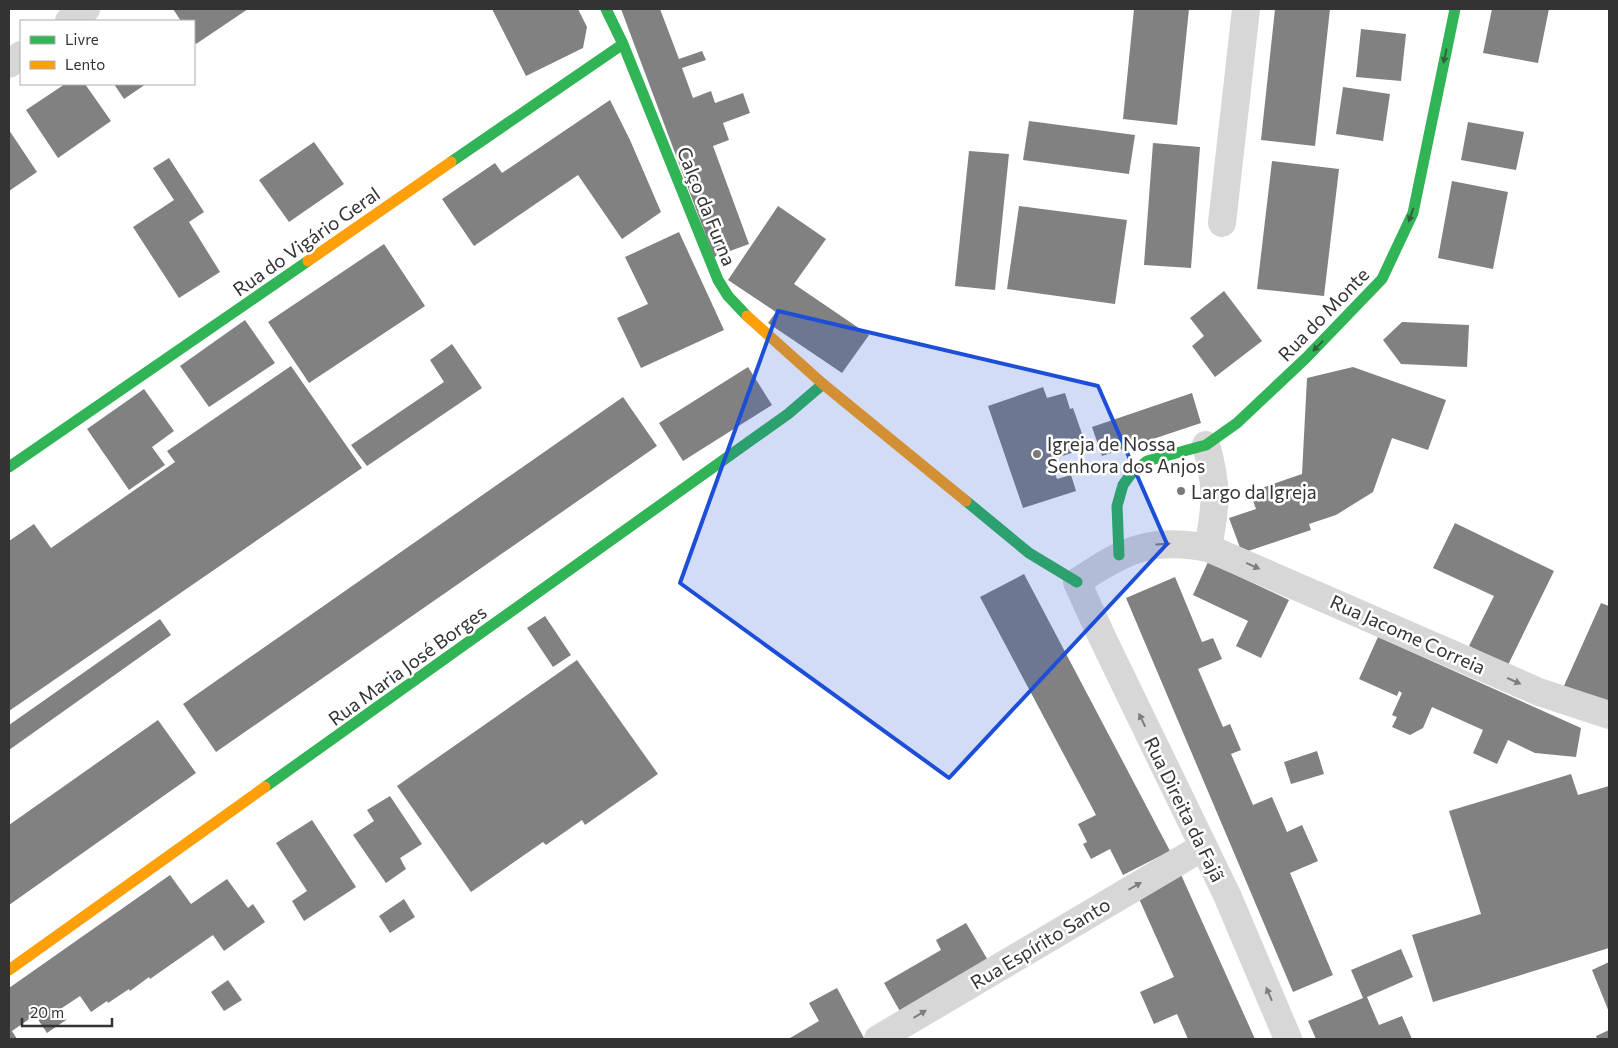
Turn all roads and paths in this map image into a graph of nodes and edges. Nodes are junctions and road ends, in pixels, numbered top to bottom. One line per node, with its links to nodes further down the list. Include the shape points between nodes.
1 (86, 9): 5 (street)
2 (606, 9): 6 (street, Calço da Furna)
3 (1246, 9): 9 (street)
4 (1455, 9): 11 (street, Rua do Monte, one-way to 11, via 1413,214 1382,279 1299,365 1237,423)
5 (70, 20)
6 (623, 44): 10 (street, Calço da Furna, via 718,280 743,312); 12 (street, Rua do Vigário Geral)
7 (20, 56): 8 (street)
8 (9, 64)
9 (1222, 223)
10 (823, 384): 15 (street, Calço da Furna, via 1029,553); 18 (street, Rua Maria José Borges, via 788,414)
11 (1206, 445): 13 (street, via 1216,492); 14 (street, Rua do Monte, via 1147,461 1131,474 1123,485 1117,506)
12 (9, 467)
13 (1208, 548): 14 (street, Rua Jacome Correia, one-way to 13, via 1157,544 1184,543); 16 (street, Rua Jacome Correia, one-way to 16, via 1539,692)
14 (1119, 555): 15 (street, Rua Jacome Correia)
15 (1077, 582): 17 (street, Rua Direita da Fajã, one-way to 15)
16 (1609, 715)
17 (1203, 847): 19 (street, Rua Espírito Santo, one-way to 17); 20 (street, Rua Direita da Fajã, one-way to 17, via 1227,895)
18 (9, 970)
19 (878, 1039)
20 (1288, 1039)

